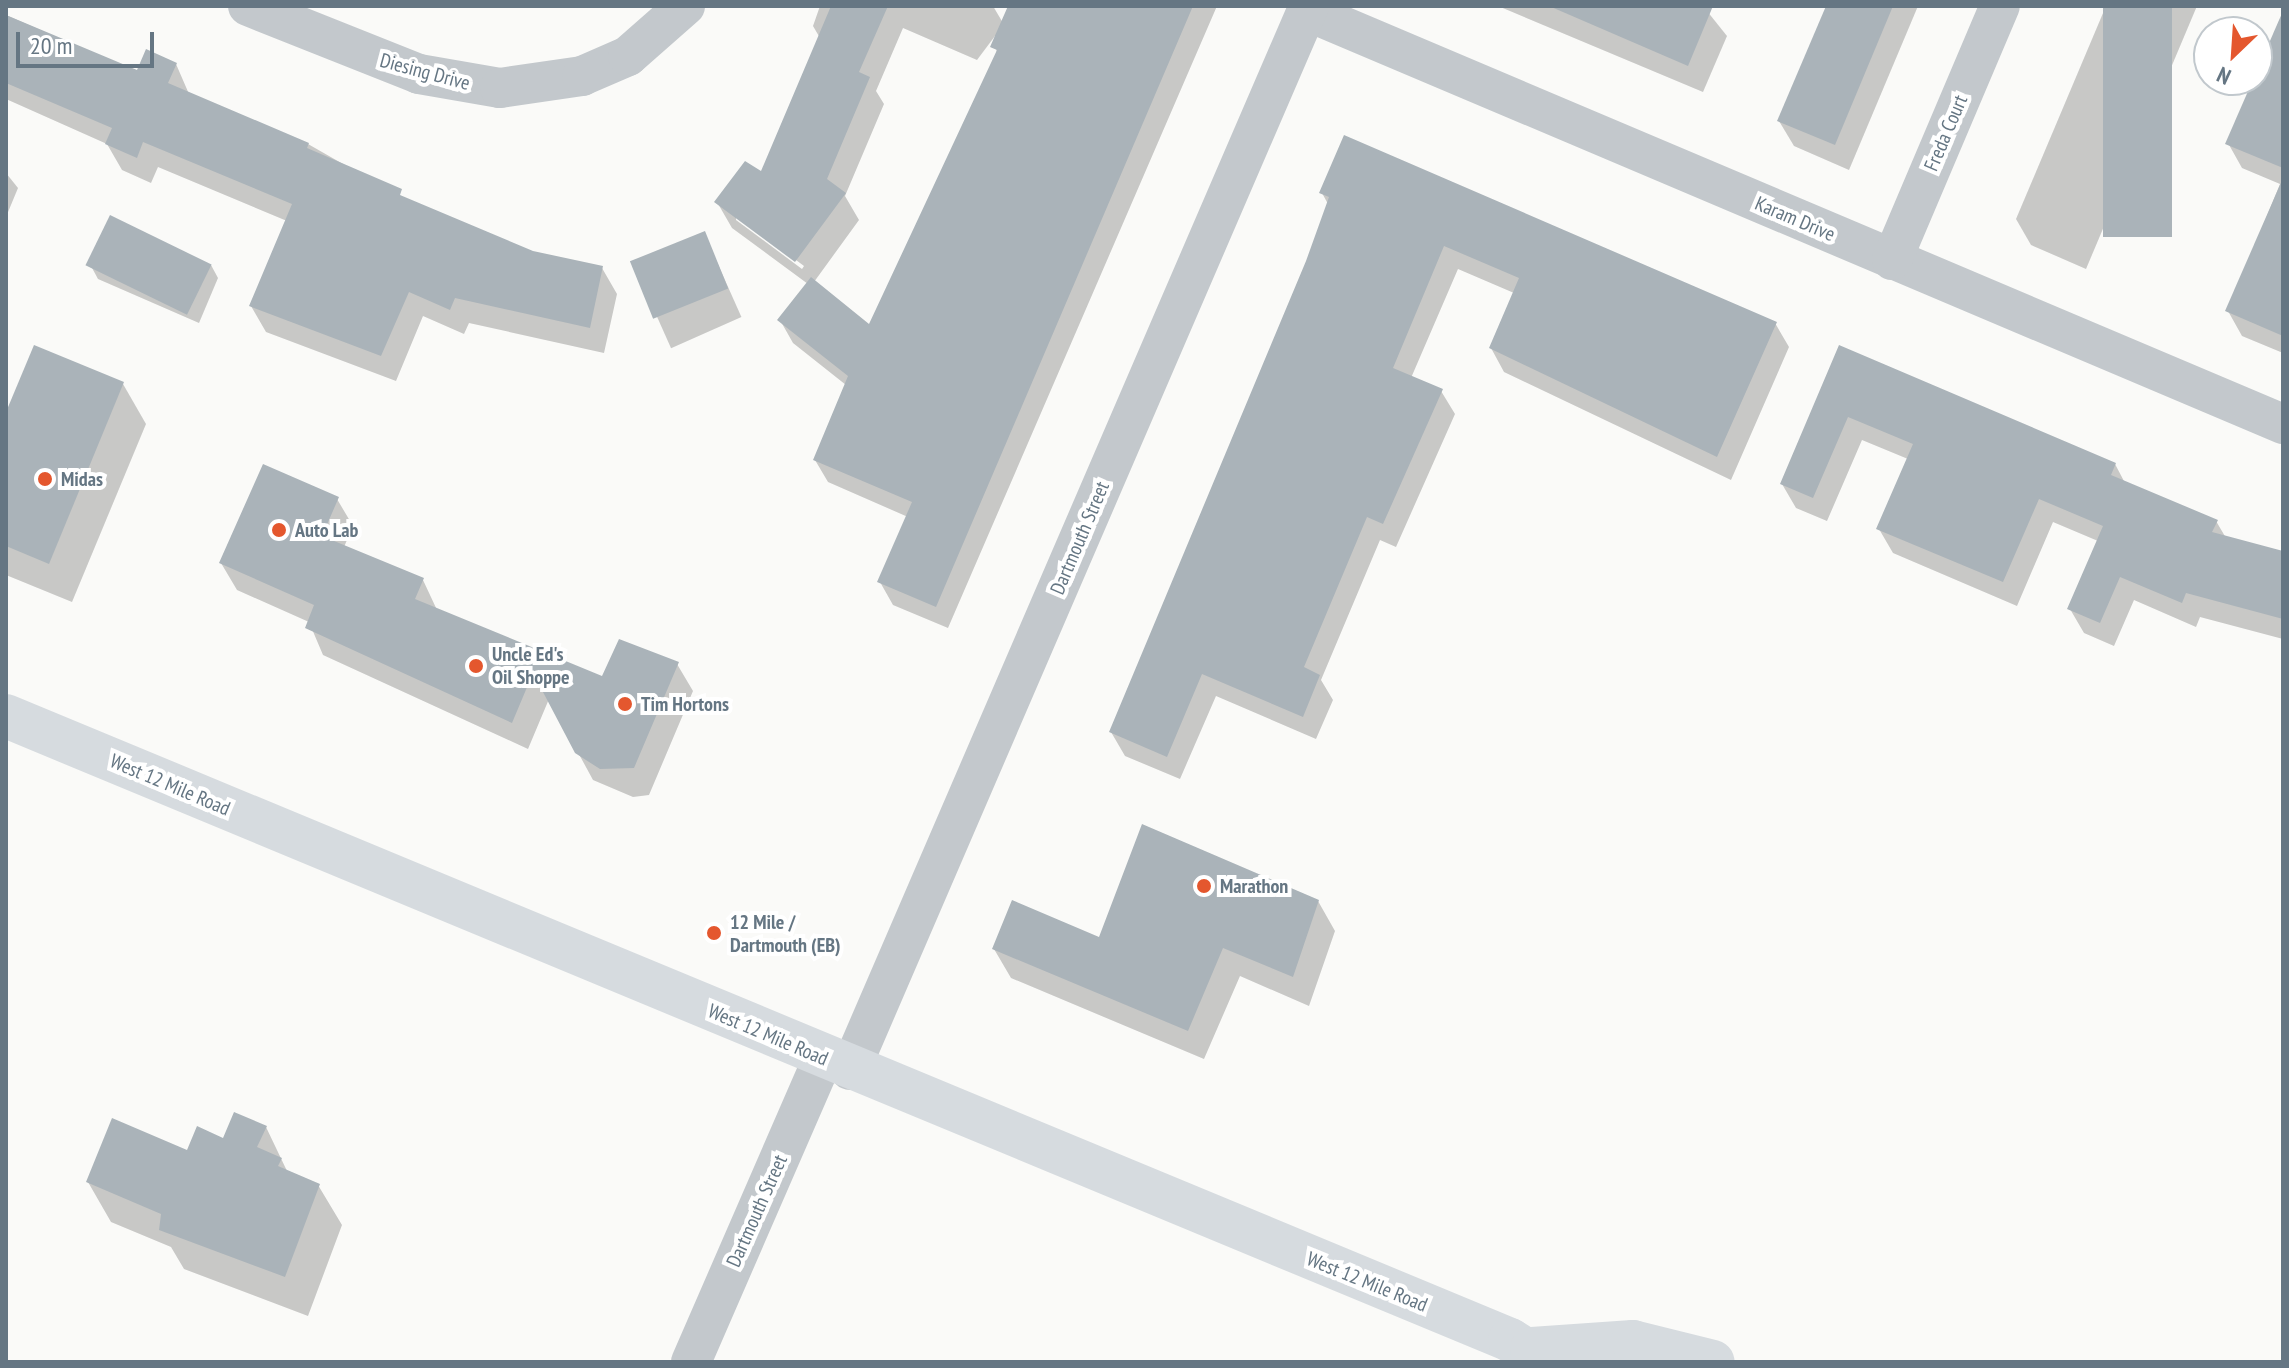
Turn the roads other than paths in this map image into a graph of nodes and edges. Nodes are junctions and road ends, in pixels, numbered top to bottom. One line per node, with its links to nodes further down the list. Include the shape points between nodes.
1 (248, 6): 2 (street, Diesing Drive, via 419,74 500,88 582,76 628,56)
2 (685, 6)
3 (2000, 6): 5 (street, Freda Court)
4 (1308, 8): 5 (street, Karam Drive); 8 (street, Dartmouth Street)
5 (1892, 260): 6 (street, Karam Drive)
6 (2283, 424)
7 (6, 716): 8 (main road, West 12 Mile Road)
8 (837, 1065): 9 (main road, West 12 Mile Road); 10 (street, Dartmouth Street)
9 (1538, 1356): 11 (main road, West 12 Mile Road, via 1633,1342)
10 (691, 1362)
11 (1713, 1362)

